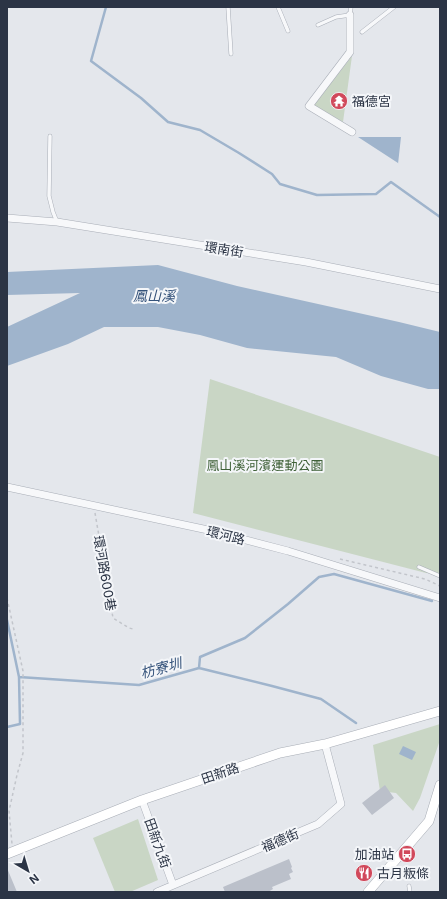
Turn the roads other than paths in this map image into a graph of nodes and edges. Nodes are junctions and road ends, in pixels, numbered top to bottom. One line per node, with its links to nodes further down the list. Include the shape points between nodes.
1 (228, 7): 9 (lane)
2 (278, 7): 7 (lane)
3 (351, 7): 5 (lane)
4 (394, 7): 8 (lane)
5 (350, 15): 6 (lane, via 336,17); 10 (street, via 350,52 309,106)
6 (318, 25)
7 (288, 31)
8 (362, 32)
9 (232, 54)
10 (352, 132)
11 (50, 136): 13 (lane, via 49,196)
12 (7, 218): 13 (street, 環南街)
13 (57, 222): 14 (street, 環南街, via 306,262)
14 (440, 289)
15 (7, 487): 18 (street, 環河路, via 208,530 288,551)
16 (419, 567): 17 (lane)
17 (440, 576)
18 (440, 598)
19 (440, 711): 20 (main road, 田新路)
20 (325, 744): 22 (main road, 田新路, via 280,753); 24 (street, 福德街, via 341,804 318,824)
21 (440, 786): 27 (main road, via 429,821)
22 (142, 800): 23 (main road, 田新路); 24 (street, 田新九街)
23 (10, 853)
24 (173, 885): 26 (street, 福德街)
25 (409, 886): 28 (lane)
26 (157, 892)
27 (368, 892)
28 (410, 892)

